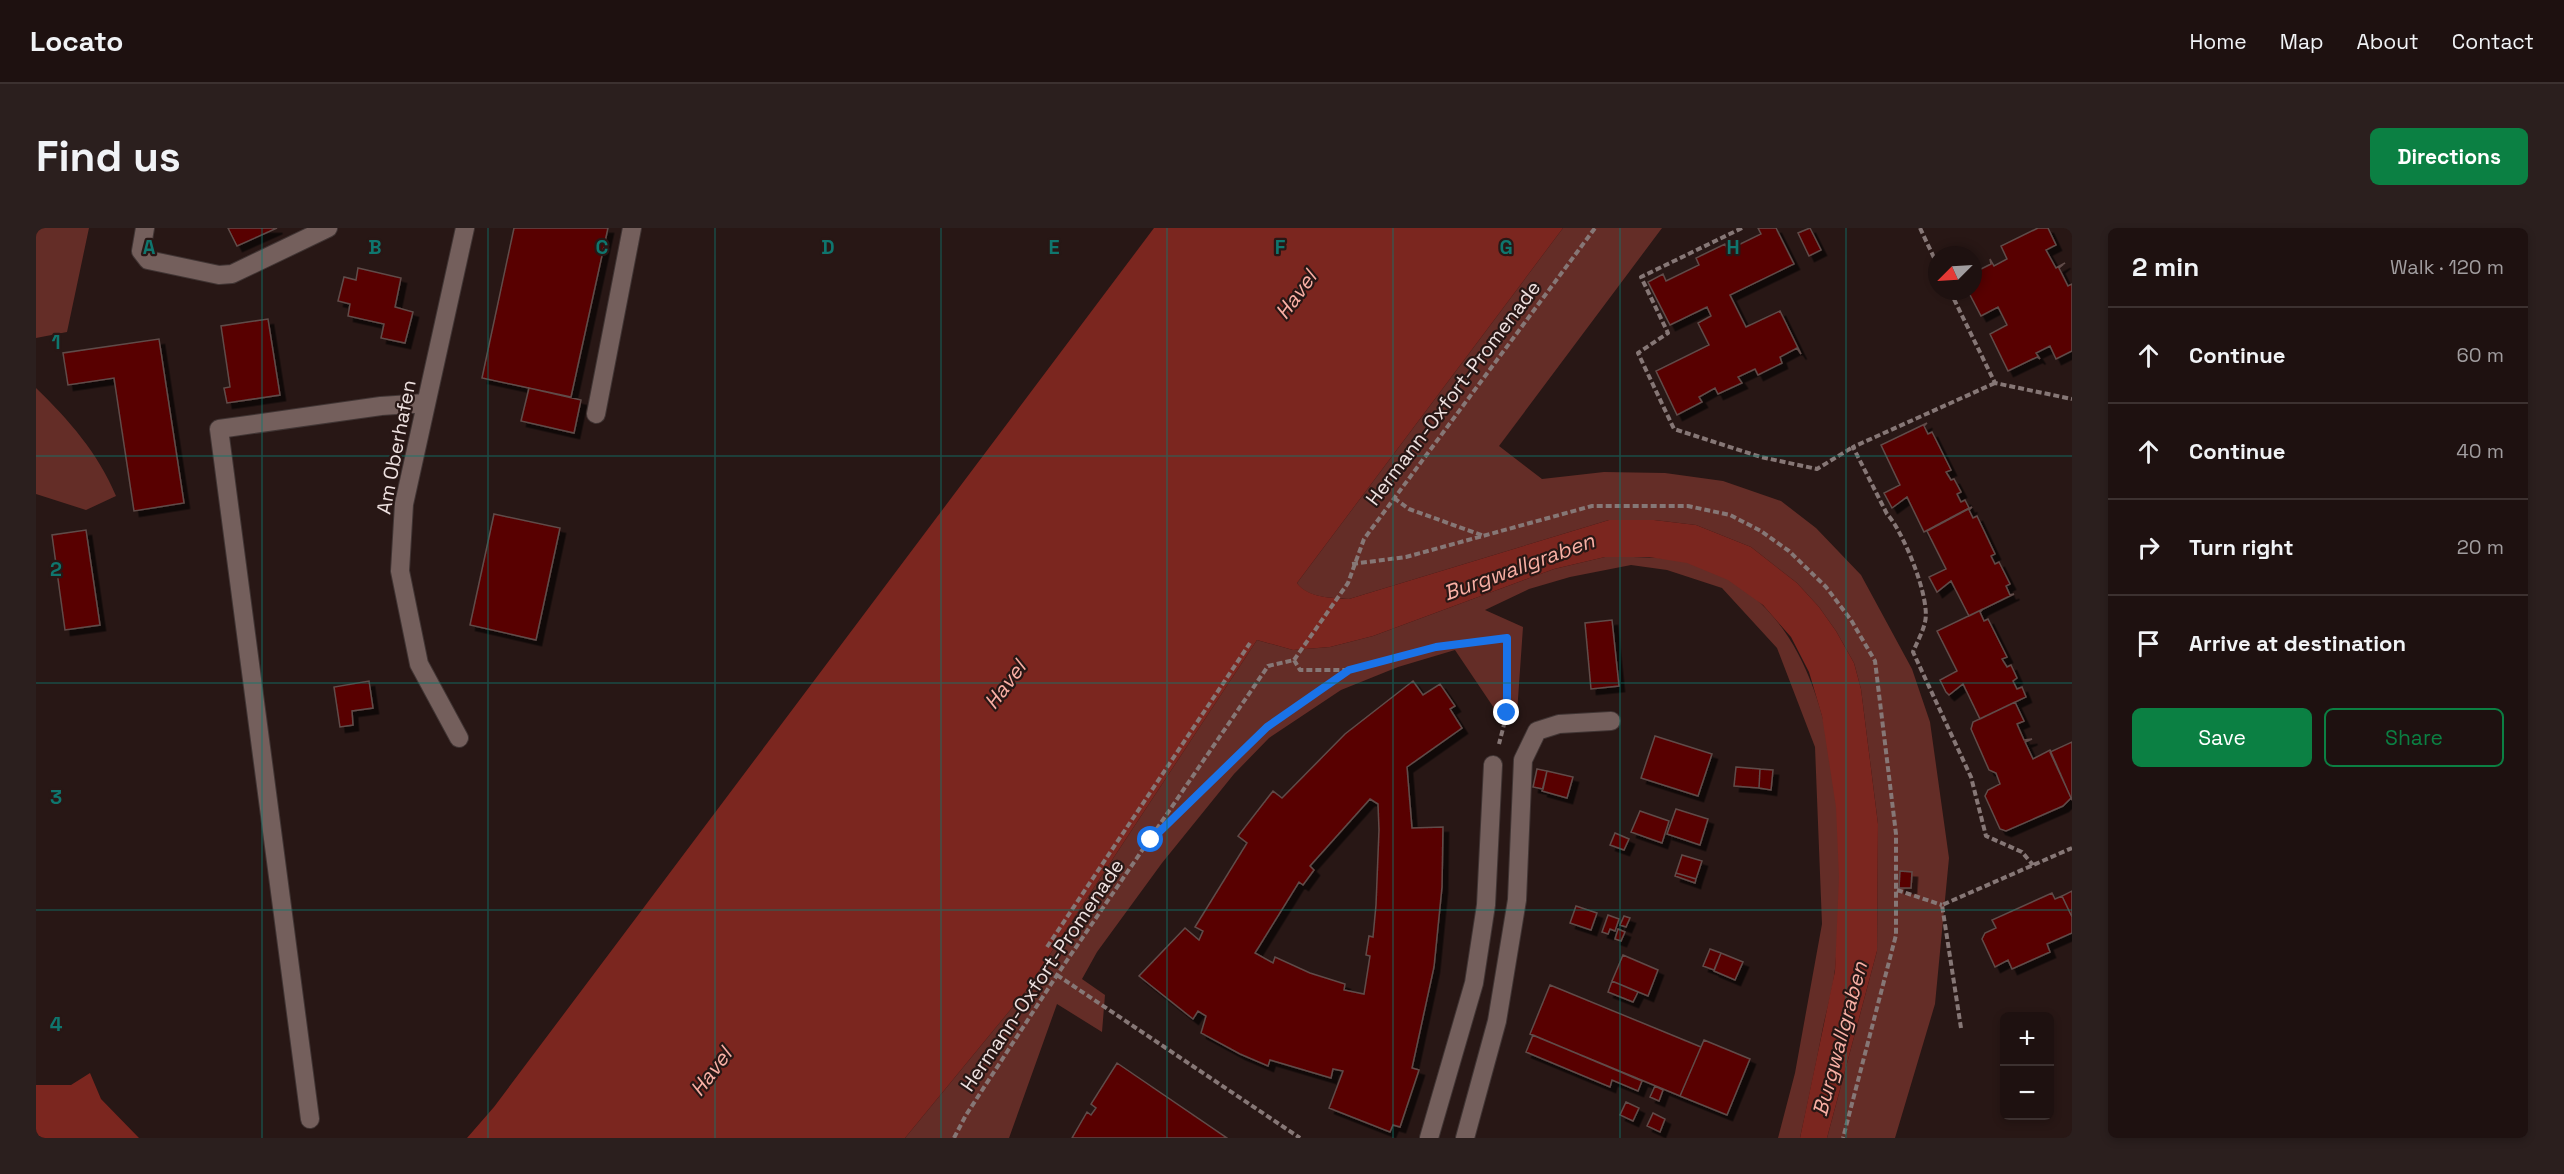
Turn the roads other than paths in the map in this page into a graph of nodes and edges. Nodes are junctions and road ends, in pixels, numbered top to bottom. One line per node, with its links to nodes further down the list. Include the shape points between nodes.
1 (145, 228): 2 (street, via 141,251 148,260 219,275 232,274)
2 (328, 228)
3 (465, 228): 5 (street, Am Oberhafen)
4 (632, 228): 6 (street)
5 (426, 403): 8 (street, Am Oberhafen, via 404,504 400,571 419,664); 10 (street, via 219,429)
6 (596, 414)
7 (1611, 721): 12 (street, via 1559,724 1538,732 1523,760 1517,900 1497,1021)
8 (459, 738)
9 (1493, 765): 11 (street, via 1486,905 1474,983)
10 (310, 1119)
11 (1429, 1138)
12 (1465, 1138)

